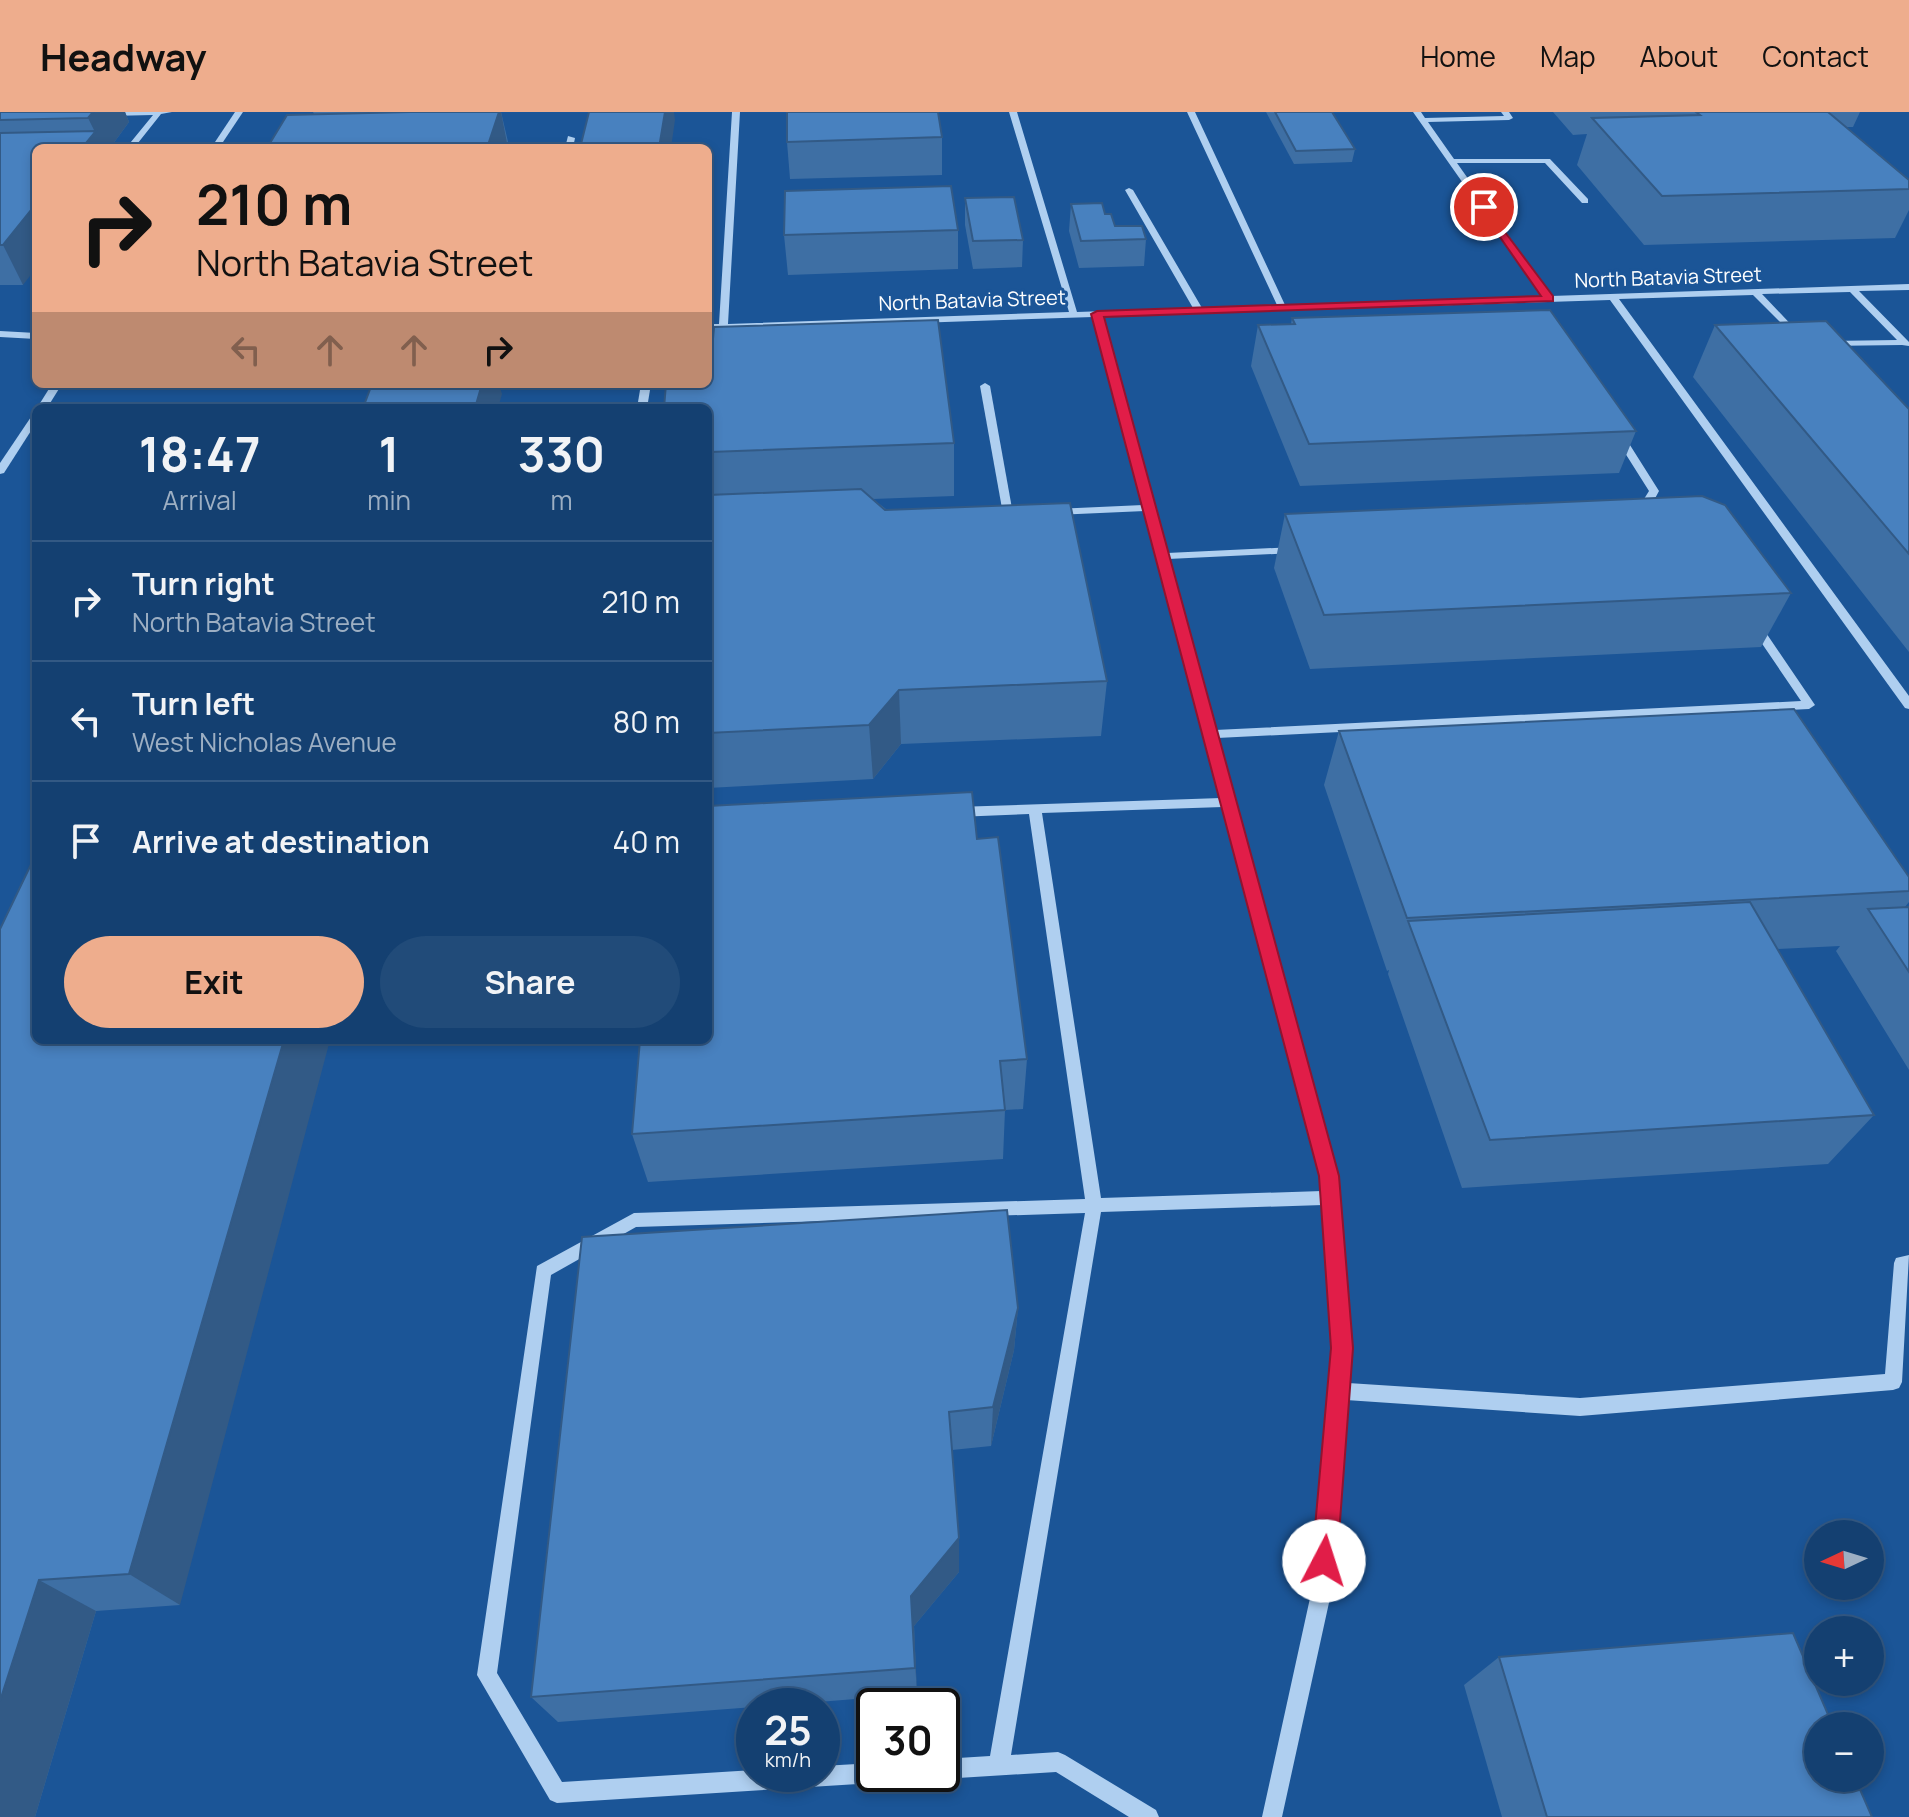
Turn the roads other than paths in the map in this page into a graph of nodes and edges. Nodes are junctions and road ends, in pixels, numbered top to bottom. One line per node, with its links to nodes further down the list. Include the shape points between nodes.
1 (158, 112): 2 (street); 8 (street); 11 (street)
2 (168, 112)
3 (239, 112): 12 (street)
4 (736, 112): 29 (street)
5 (1013, 112): 27 (street)
6 (1191, 112): 23 (street)
7 (1505, 112): 9 (street, via 1509,118)
8 (100, 114)
9 (1419, 116): 14 (street)
10 (571, 138): 13 (street)
11 (133, 144)
12 (218, 144)
13 (570, 144)
14 (1451, 161): 16 (street, via 1547,161); 22 (street)
15 (1129, 190): 24 (street)
16 (1585, 201)
17 (1909, 287): 18 (street, North Batavia Street)
18 (1852, 289): 19 (street, North Batavia Street); 32 (street)
19 (1755, 292): 20 (street, North Batavia Street); 33 (street)
20 (1613, 297): 22 (street, North Batavia Street); 48 (street)
21 (1531, 299): 22 (street, North Batavia Street); 23 (street, North Batavia Street); 25 (street)
22 (1549, 299)
23 (1282, 308): 24 (street, North Batavia Street)
24 (1199, 311): 26 (street, North Batavia Street)
25 (1540, 312)
26 (1097, 314): 27 (street, North Batavia Street); 40 (street)
27 (1074, 315): 29 (street, North Batavia Street)
28 (712, 327): 29 (street, North Batavia Street)
29 (723, 327)
30 (0, 334): 31 (street)
31 (32, 336)
32 (1906, 344): 34 (street)
33 (1805, 345)
34 (1819, 345)
35 (985, 386): 44 (street)
36 (32, 422): 38 (street)
37 (1613, 426): 39 (street, via 1654,491 1648,502)
38 (0, 471)
39 (1617, 504)
40 (1148, 508): 42 (street); 46 (street)
41 (1023, 513): 44 (street)
42 (1039, 513)
43 (992, 514): 44 (street)
44 (1008, 514)
45 (1302, 549): 46 (street)
46 (1161, 556): 49 (street)
47 (1751, 618): 49 (street, via 1809,705)
48 (1907, 701)
49 (1209, 734): 50 (street)
50 (1228, 802): 51 (street); 53 (street, via 1329,1176)
51 (1035, 809): 52 (street); 54 (street)
52 (942, 813)
53 (1330, 1198): 54 (street); 56 (street, via 1342,1348)
54 (1094, 1206): 57 (street); 59 (street, via 634,1220 543,1271 487,1675 557,1793)
55 (1909, 1263): 56 (street, via 1902,1263 1893,1382 1580,1407)
56 (1339, 1391): 61 (street, via 1322,1589)
57 (999, 1765): 58 (street); 60 (street, via 1058,1762)
58 (960, 1768)
59 (856, 1774)
60 (1149, 1817)
61 (1272, 1817)

